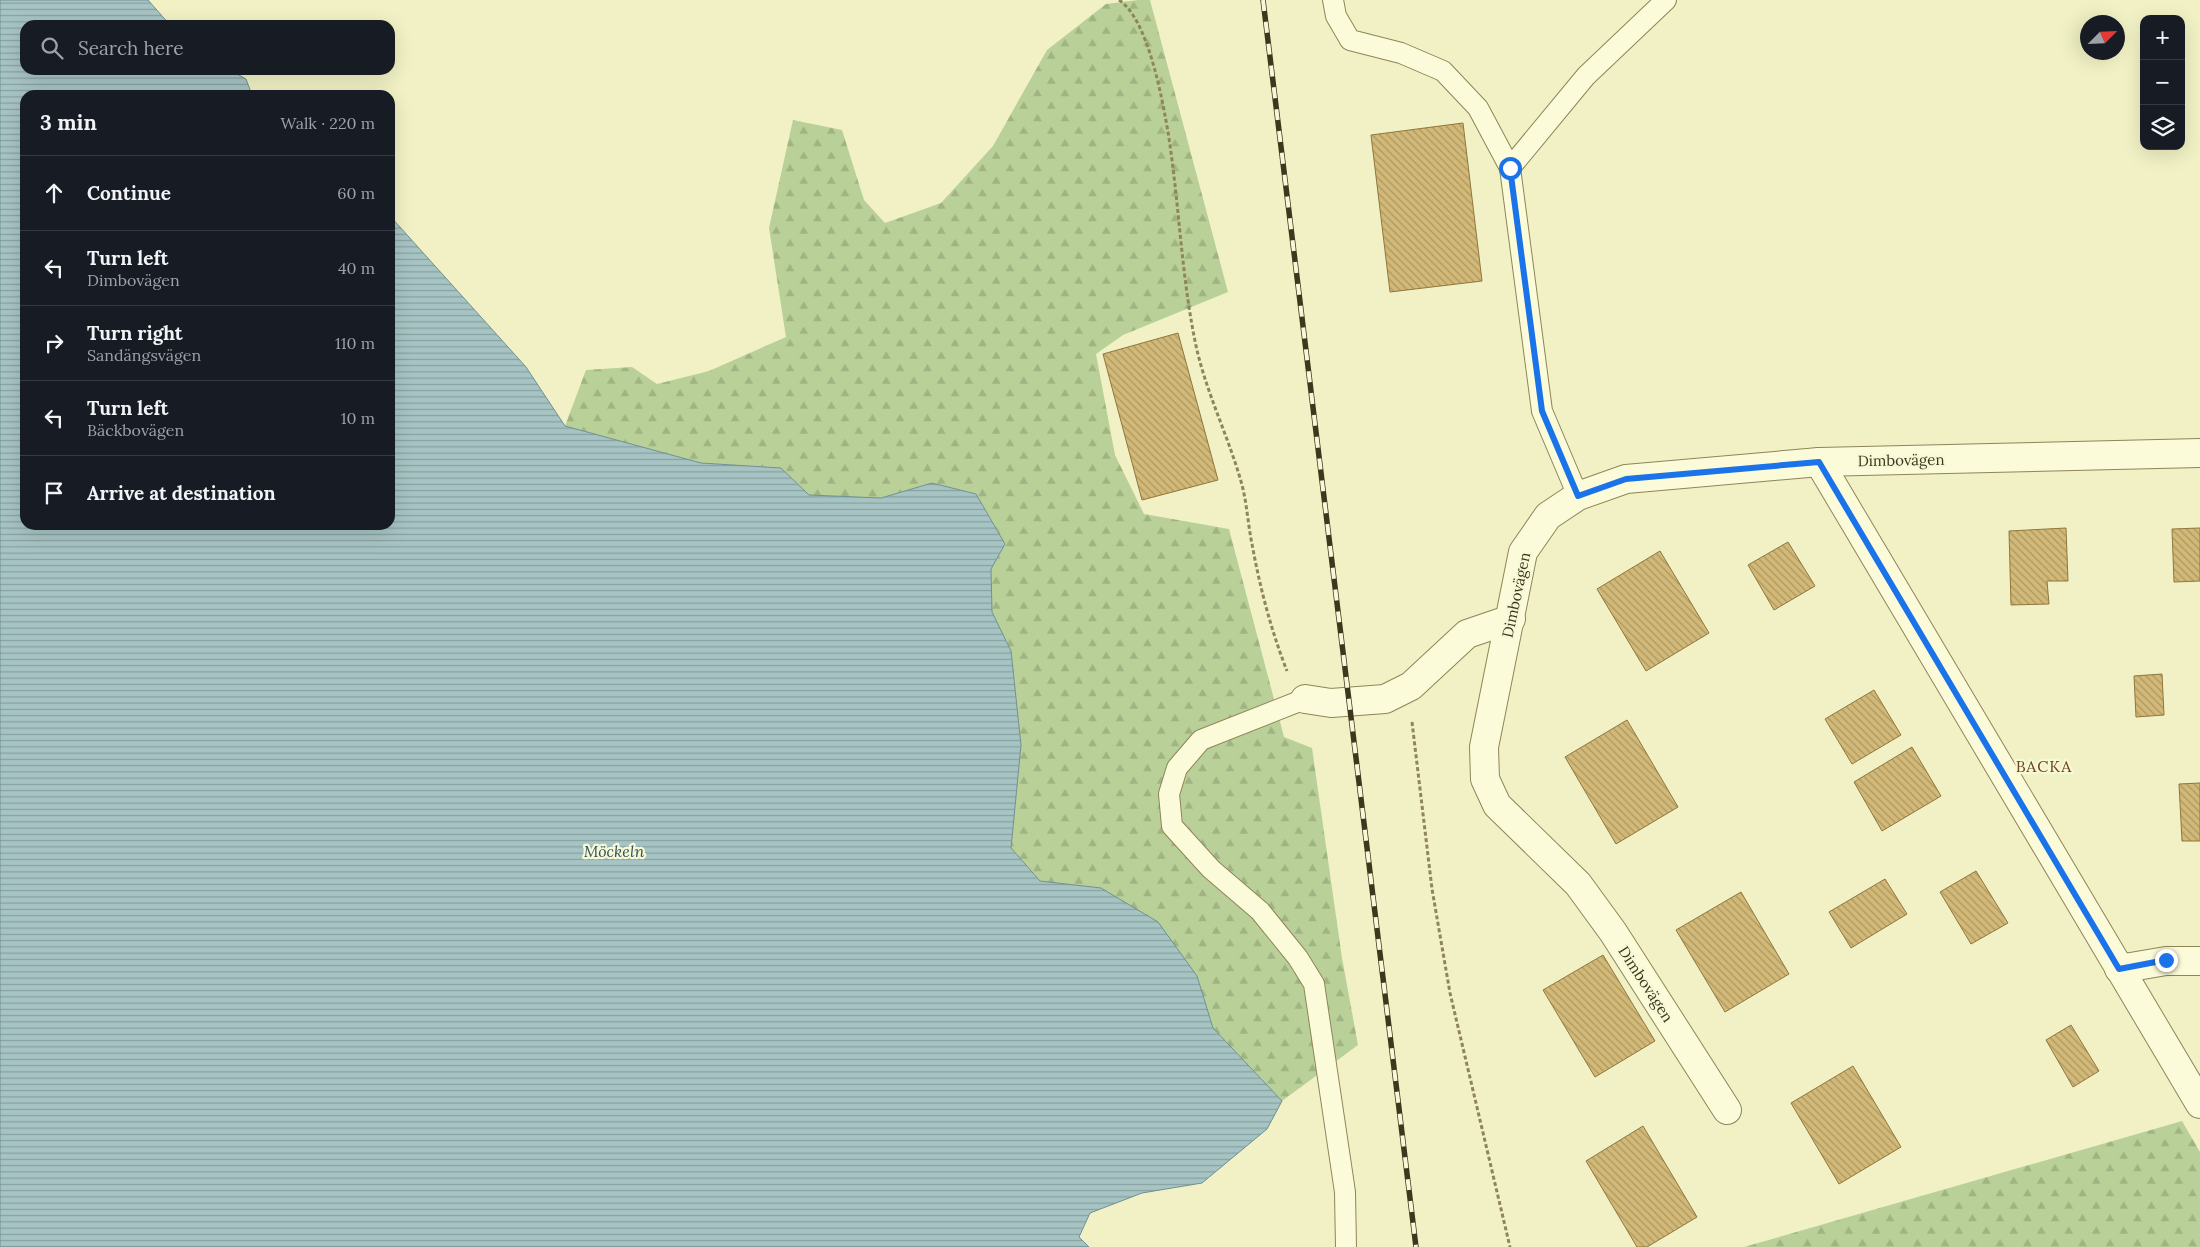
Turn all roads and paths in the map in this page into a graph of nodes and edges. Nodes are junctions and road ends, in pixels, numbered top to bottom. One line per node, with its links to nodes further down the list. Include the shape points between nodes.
1 (1119, 0): 10 (path, via 1128,6 1146,41 1161,96 1177,184 1195,342 1217,418 1242,485 1270,625 1288,673)
2 (1333, 0): 4 (lane, via 1336,16 1350,40 1401,53 1443,71 1478,108)
3 (1666, 0): 4 (lane, via 1586,76)
4 (1510, 168): 7 (lane, via 1542,411)
5 (2200, 453): 6 (street, Dimbovägen)
6 (1819, 462): 7 (street, Dimbovägen, via 1626,479); 12 (street)
7 (1578, 496): 8 (street, Dimbovägen, via 1548,516 1522,552)
8 (1510, 619): 9 (street, via 1468,634); 14 (street, Dimbovägen, via 1484,747 1485,779 1497,805 1578,884 1613,932)
9 (1411, 686): 10 (street, via 1385,699 1331,703); 16 (path, via 1411,715 1432,889 1448,984)
10 (1305, 699): 15 (lane, via 1201,740 1177,768 1168,794 1172,826 1211,869 1260,911 1298,958 1314,984 1345,1192)
11 (2200, 961): 12 (street, via 2166,960)
12 (2119, 969): 13 (street)
13 (2200, 1104)
14 (1727, 1110)
15 (1346, 1247)
16 (1510, 1247)

